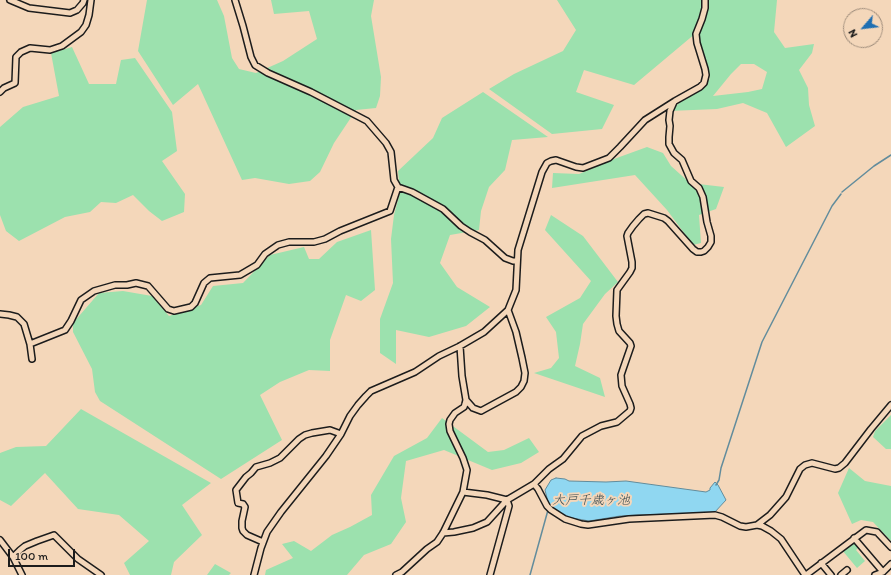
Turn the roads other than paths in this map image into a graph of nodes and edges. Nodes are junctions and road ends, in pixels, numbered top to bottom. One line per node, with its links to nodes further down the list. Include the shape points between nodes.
1 (10, 0): 2 (street, via 29,8 70,13 77,10)
2 (84, 0)
3 (91, 0): 6 (street, via 86,25 81,32 62,46 50,50 30,48 21,52 16,57 15,83)
4 (235, 0): 8 (street, via 250,57 255,65 367,121 391,152 394,180)
5 (706, 0): 7 (street, via 696,34 696,43 706,75 704,83)
6 (0, 92)
7 (675, 101): 9 (street, via 645,120 609,158 583,168 556,160 548,163 542,172 518,250); 18 (street, via 670,111 669,144 682,160 691,181 699,188 703,197 711,242 704,251 697,252 668,221 648,213 633,226 627,236 632,268 616,293 617,324 619,331 631,346 621,375 630,411 617,422 601,426 582,436 563,459)
8 (398, 187): 9 (street, via 443,209 461,226 486,240 505,258); 12 (street, via 390,211 325,239 278,245 240,275 210,278 204,282 191,307 174,311 168,309 148,286 136,283 115,285 94,291 81,300 65,330)
9 (517, 261): 10 (street, via 516,290)
10 (508, 310): 13 (street, via 484,332); 15 (street, via 525,373 522,387 481,411 473,408)
11 (0, 314): 12 (street, via 17,317 24,324)
12 (30, 344): 14 (street)
13 (460, 346): 15 (street); 17 (street, via 439,356 416,372 371,391 350,416)
14 (32, 359)
15 (466, 400): 19 (street, via 464,407 455,413 449,424 467,470)
16 (891, 405): 21 (street, via 846,463 839,468 812,463 800,469 786,497 770,516)
17 (341, 434): 25 (street, via 277,517); 25 (street, via 330,430 305,435 280,458 256,467 236,490 238,503 245,507 243,531)
18 (534, 484): 20 (street); 21 (street, via 551,510 565,519 581,524 629,519 715,516 740,526)
19 (463, 492): 20 (street); 22 (street)
20 (507, 500): 22 (street, via 487,522 473,528); 36 (street, via 509,506)
21 (757, 525): 37 (street, via 781,539)
22 (443, 533): 35 (street, via 437,542)
23 (854, 538): 26 (street, via 866,530 877,532); 28 (street); 31 (street)
24 (0, 540): 27 (street)
25 (263, 542): 34 (street)
26 (891, 547)
27 (14, 557): 32 (street); 33 (street, via 25,546 54,535 78,559)
28 (821, 563): 37 (street); 38 (street)
29 (891, 564): 31 (street)
30 (846, 570): 39 (street)
31 (883, 572): 40 (street)
32 (22, 575)
33 (101, 575)
34 (254, 575)
35 (396, 575)
36 (490, 575)
37 (806, 575)
38 (831, 575)
39 (841, 575)
40 (875, 575)

